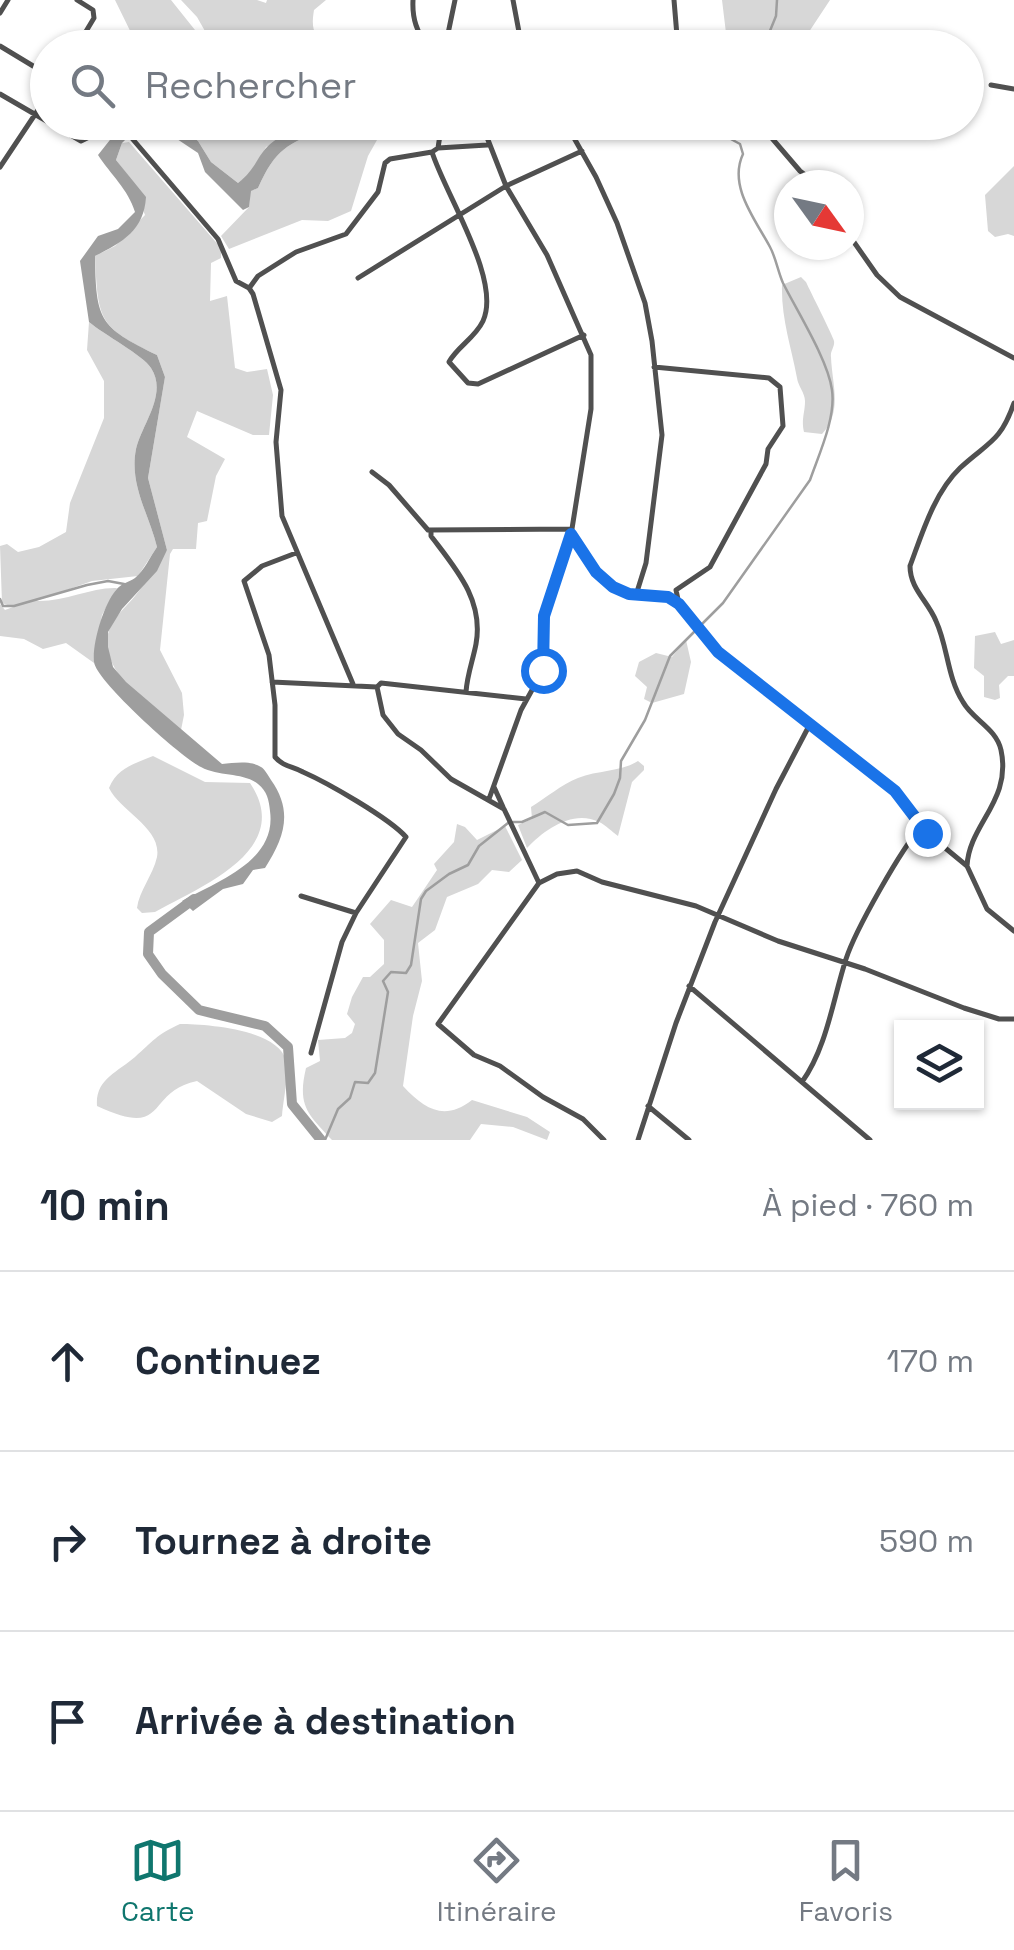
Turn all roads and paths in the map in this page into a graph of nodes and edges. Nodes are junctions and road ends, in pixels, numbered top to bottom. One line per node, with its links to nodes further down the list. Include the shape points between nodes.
1 (8, 0): 7 (street)
2 (76, 0): 8 (street, via 93,10)
3 (413, 0): 9 (street)
4 (455, 0): 10 (street)
5 (514, 0): 11 (street)
6 (674, 0): 12 (street)
7 (0, 12)
8 (87, 30)
9 (417, 30)
10 (449, 30)
11 (519, 30)
12 (676, 30)
13 (0, 46): 14 (street)
14 (30, 64)
15 (990, 85): 16 (street)
16 (1014, 88)
17 (0, 94): 18 (street)
18 (30, 113)
19 (30, 123): 28 (street)
20 (133, 140): 34 (street, via 218,239 236,281)
21 (438, 140): 26 (street)
22 (486, 140): 25 (street)
23 (575, 140): 27 (street)
24 (773, 140): 29 (street)
25 (487, 145): 26 (street); 30 (street)
26 (435, 150): 31 (street); 34 (street, via 390,159 378,192 346,234 296,252)
27 (582, 152): 30 (street); 37 (street, via 634,266)
28 (0, 167)
29 (799, 170)
30 (506, 186): 31 (street); 35 (street)
31 (459, 216): 33 (street); 35 (street, via 488,306 477,331 449,359 468,383)
32 (864, 256): 36 (street, via 900,297)
33 (358, 278)
34 (250, 288): 42 (street, via 281,390 280,499)
35 (584, 335): 41 (street, via 594,376)
36 (1014, 358)
37 (654, 367): 43 (street, via 662,435); 44 (street, via 768,378 780,386 783,426 766,464 710,567 676,590)
38 (1014, 404): 55 (street, via 1002,434 959,469 941,495 910,566 910,579 939,626 964,706 1001,750 995,806 968,851)
39 (372, 472): 40 (street)
40 (431, 531): 41 (street); 48 (street, via 478,609)
41 (571, 532): 43 (street, via 596,572); 49 (street, via 544,616 543,670)
42 (296, 553): 45 (street, via 244,581 270,655); 46 (street)
43 (636, 594): 44 (street)
44 (679, 604): 50 (street, via 718,652)
45 (272, 682): 46 (street); 58 (street, via 275,757 382,816 406,838)
46 (353, 685): 47 (street)
47 (377, 687): 48 (street); 52 (street, via 383,715 398,734 451,779)
48 (466, 692): 49 (street)
49 (526, 700): 51 (street)
50 (810, 724): 54 (street, via 895,791); 59 (street)
51 (494, 787): 52 (street); 53 (street)
52 (489, 800): 53 (street)
53 (504, 809): 56 (street)
54 (922, 826): 55 (street); 61 (street)
55 (967, 866): 60 (street, via 986,909)
56 (539, 884): 59 (street, via 577,871); 67 (street, via 438,1024 474,1056 500,1066)
57 (301, 896): 58 (street)
58 (356, 914): 64 (street)
59 (719, 915): 61 (street); 62 (street)
60 (1014, 932)
61 (845, 962): 63 (street, via 964,1008); 65 (street)
62 (689, 986): 65 (street); 66 (street)
63 (1014, 1019)
64 (311, 1053)
65 (802, 1082): 70 (street)
66 (648, 1106): 68 (street); 69 (street)
67 (604, 1140)
68 (638, 1140)
69 (689, 1140)
70 (870, 1140)

